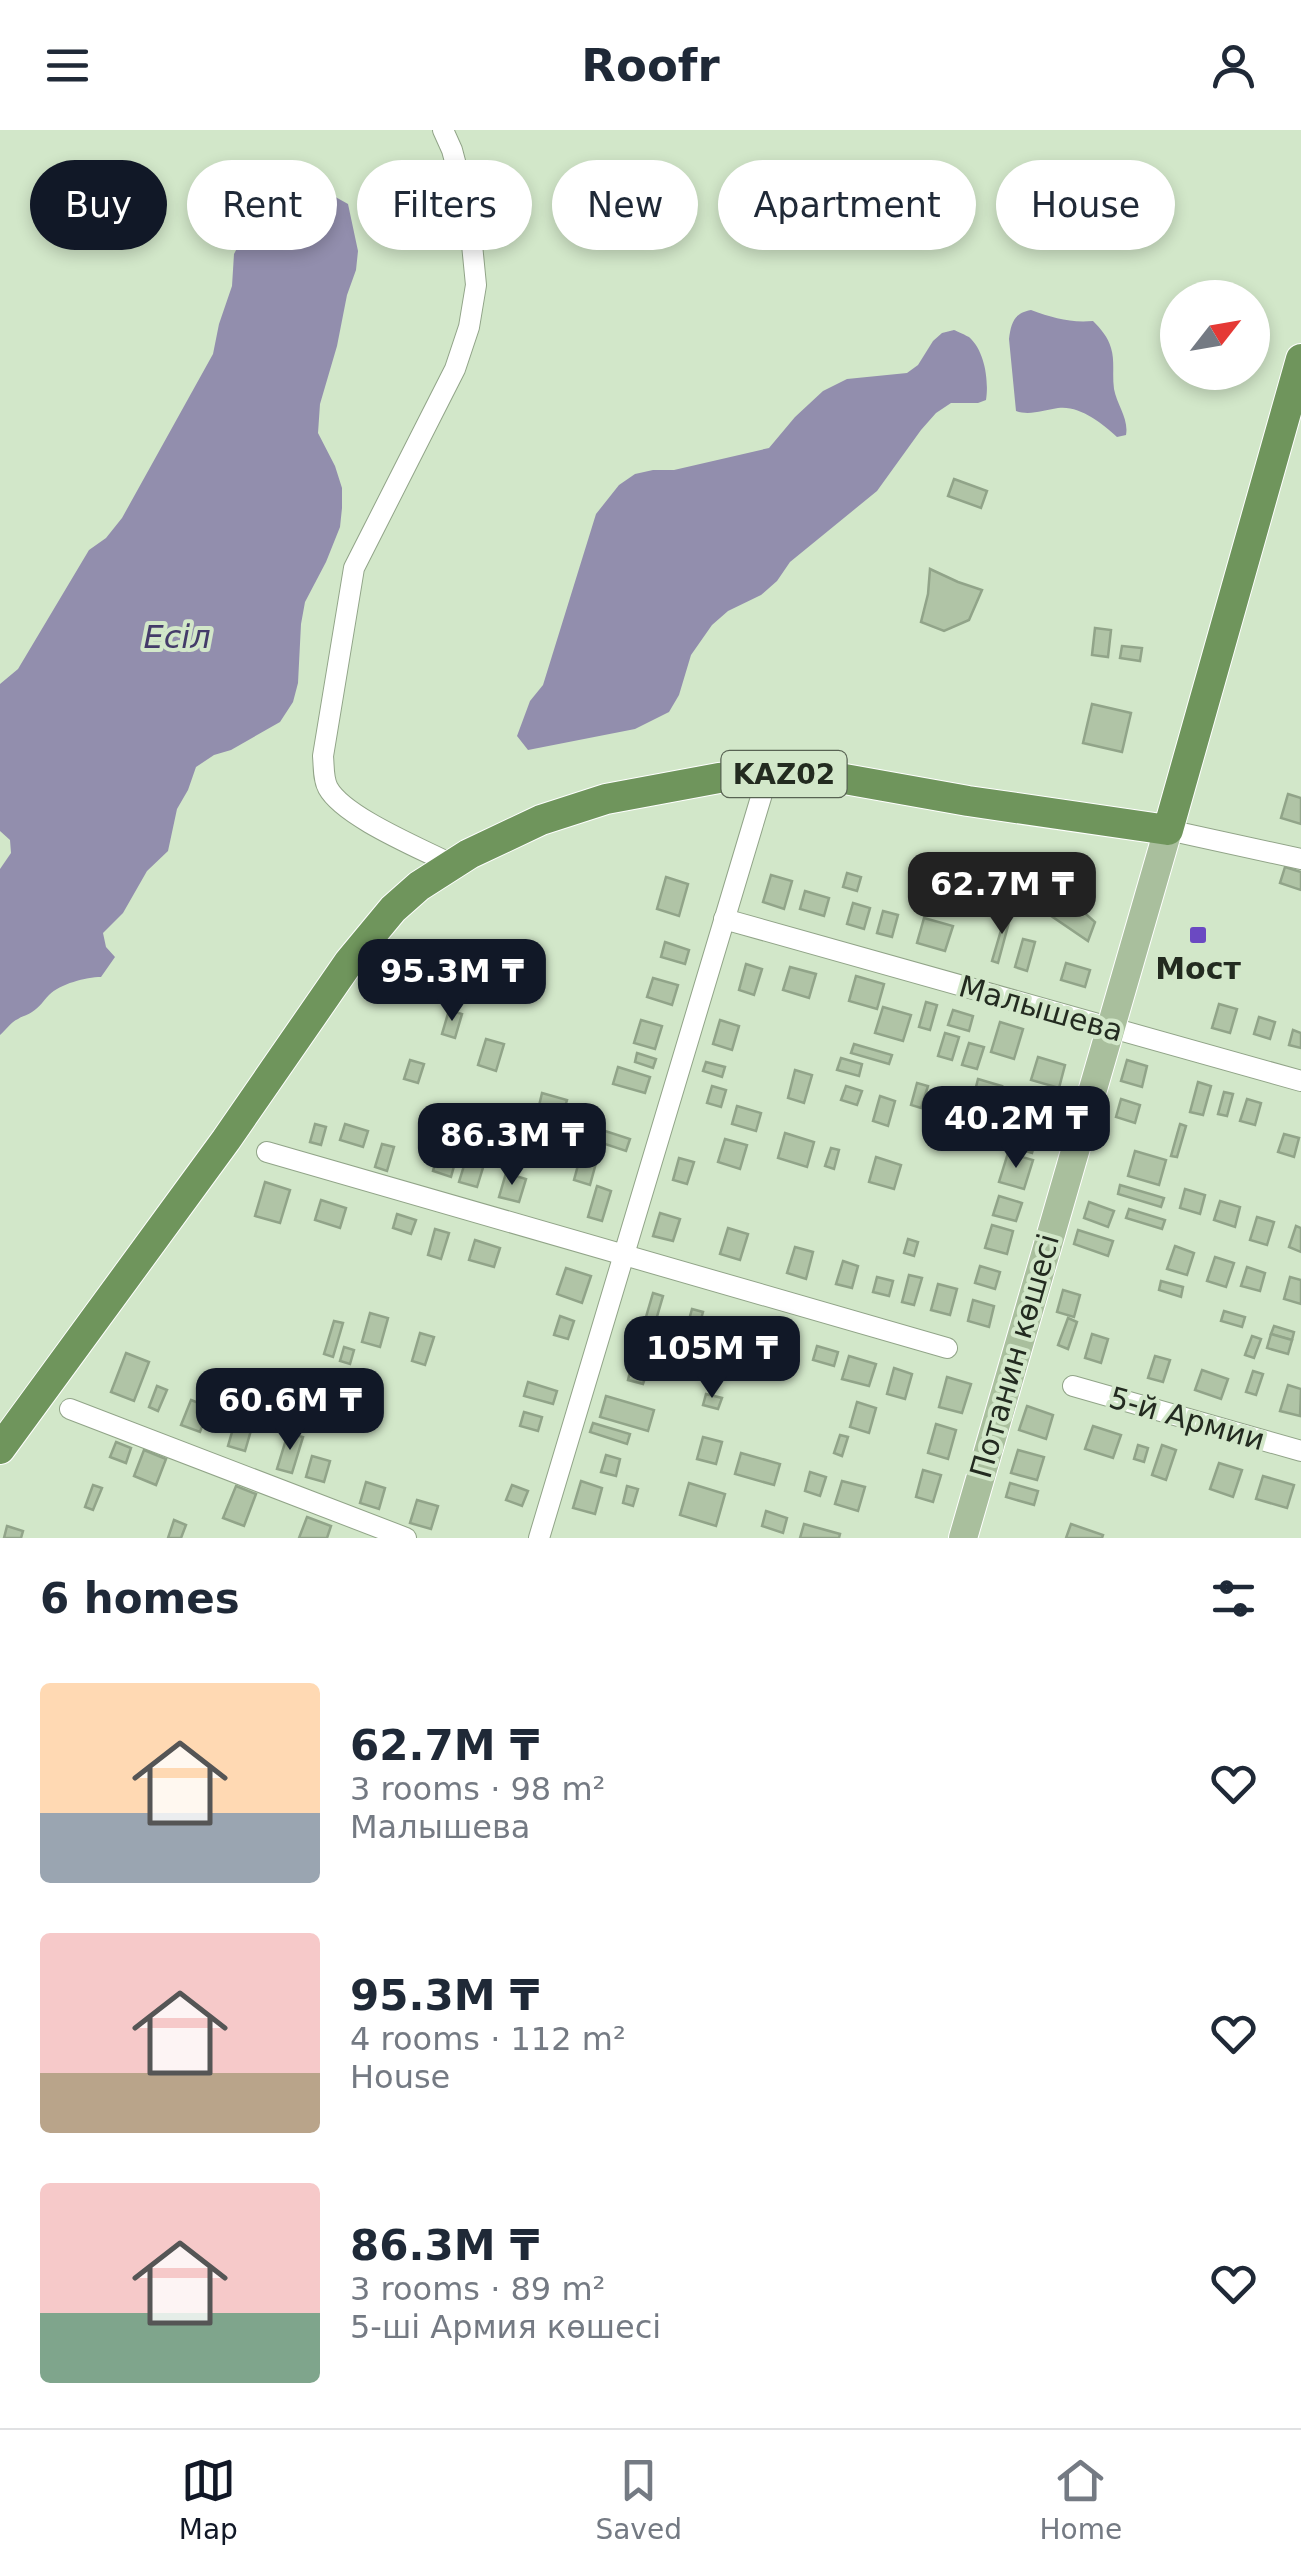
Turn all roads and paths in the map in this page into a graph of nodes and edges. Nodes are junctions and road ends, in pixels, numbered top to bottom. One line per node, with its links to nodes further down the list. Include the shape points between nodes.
1 (442, 130): 6 (street, via 469,214 476,286 469,327 456,369 354,568 322,756 336,799)
2 (1301, 359): 4 (highway)
3 (768, 774): 4 (highway, KAZ02, via 839,778); 6 (highway, KAZ02, via 606,800 542,820); 7 (street)
4 (1168, 830): 5 (street); 8 (main road, Потанин көшесі)
5 (1301, 860)
6 (451, 864): 15 (highway, KAZ02, via 393,910 349,962)
7 (724, 919): 8 (street, Малышева); 11 (street)
8 (1109, 1029): 9 (street, Малышева); 19 (main road, Потанин көшесі)
9 (1301, 1081)
10 (267, 1152): 11 (street)
11 (624, 1255): 12 (street); 18 (street)
12 (948, 1348)
13 (1073, 1386): 16 (street, 5-й Армии)
14 (70, 1409): 17 (street)
15 (0, 1449)
16 (1301, 1451)
17 (406, 1538)
18 (539, 1538)
19 (962, 1538)

